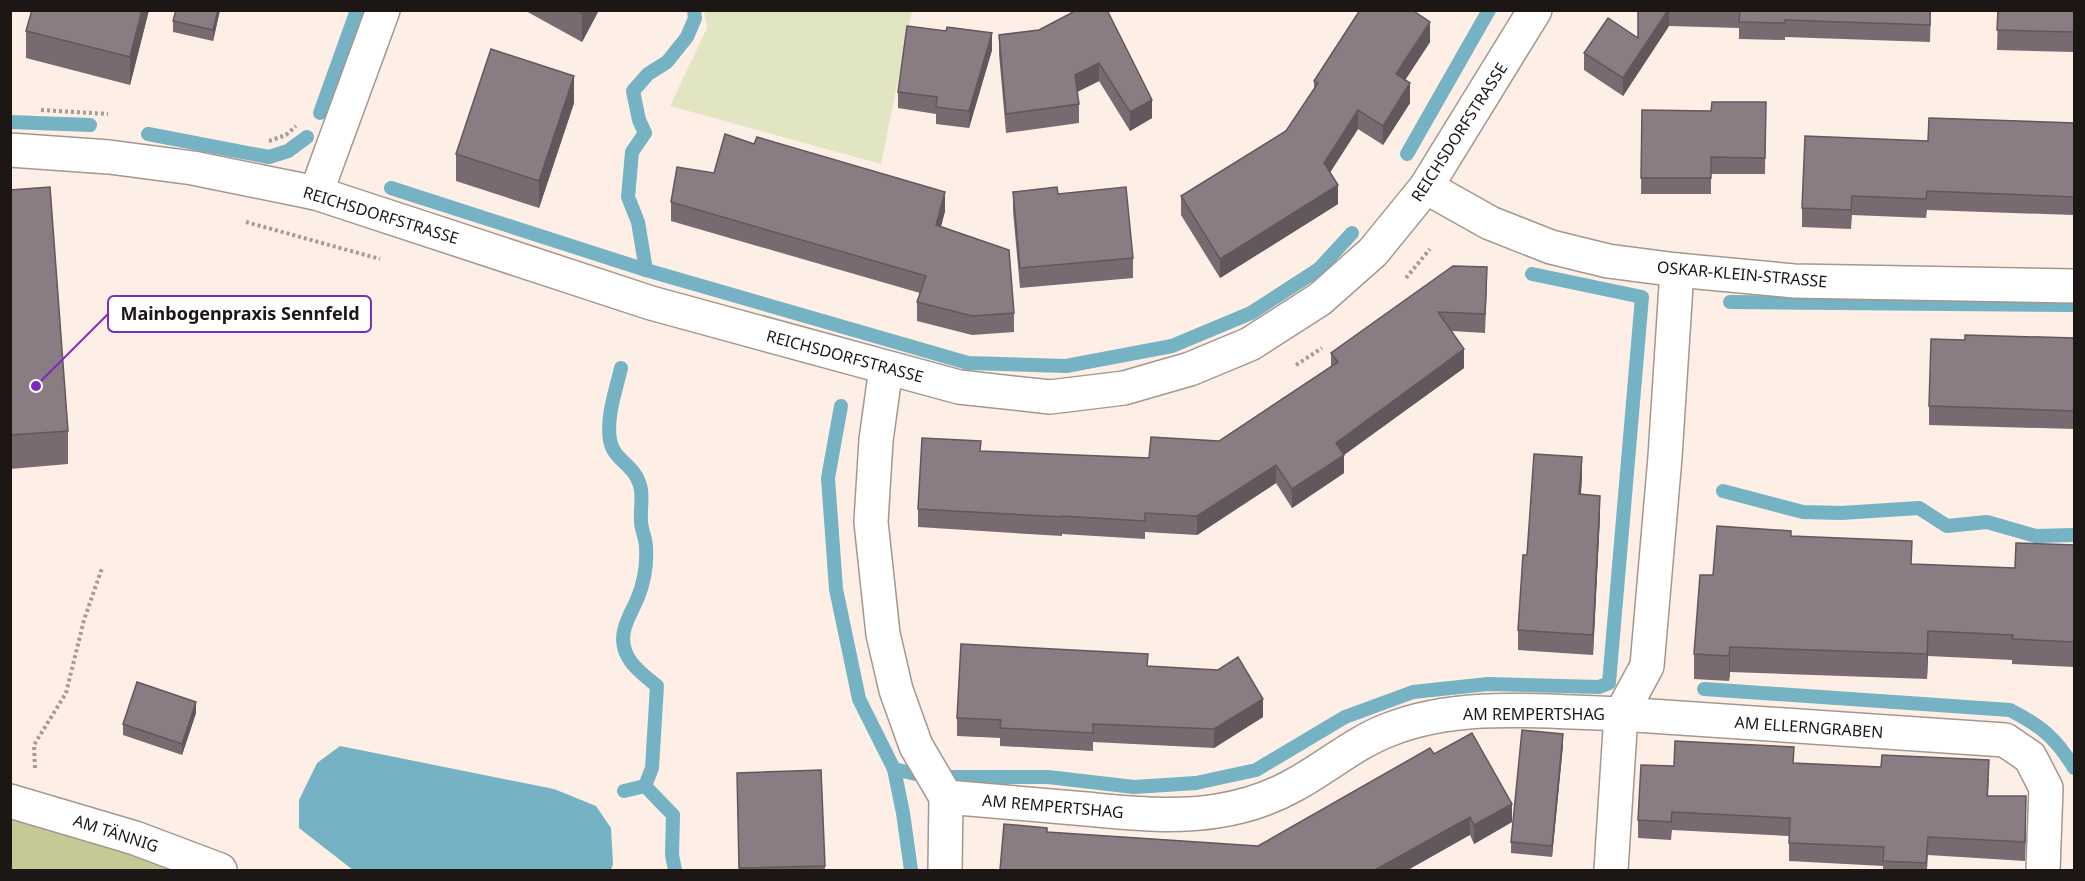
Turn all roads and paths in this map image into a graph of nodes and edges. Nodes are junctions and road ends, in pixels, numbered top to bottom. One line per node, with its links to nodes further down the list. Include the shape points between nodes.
1 (383, 10): 9 (street)
2 (1535, 10): 8 (street, REICHSDORFSTRASSE)
3 (34, 109): 4 (path)
4 (112, 115)
5 (300, 118): 6 (path, via 286,135)
6 (266, 142)
7 (10, 150): 9 (street, REICHSDORFSTRASSE, via 193,168)
8 (1426, 187): 10 (street, OSKAR-KLEIN-STRASSE); 17 (street, REICHSDORFSTRASSE, via 1373,252 1320,300 1250,344 1190,369 1124,388 1050,397 959,387)
9 (316, 193): 17 (street, REICHSDORFSTRASSE, via 651,303)
10 (1460, 206): 13 (street, OSKAR-KLEIN-STRASSE, via 1490,223 1551,247 1608,261); 14 (path)
11 (243, 221): 12 (path)
12 (390, 262)
13 (1677, 270): 15 (street, OSKAR-KLEIN-STRASSE, via 1794,281); 20 (street, AM REMPERTSHAG, via 1647,666)
14 (1405, 279)
15 (2074, 286)
16 (1330, 342): 18 (path)
17 (886, 368): 21 (street, via 876,440 872,522 884,634 896,690 916,746)
18 (1286, 369)
19 (102, 568): 22 (path, via 66,693 34,745)
20 (1621, 714): 21 (street, AM REMPERTSHAG, via 1507,711 1420,719 1357,745 1294,786 1218,811 1171,815); 25 (street); 26 (street, AM ELLERNGRABEN, via 2005,740 2030,757 2046,788)
21 (946, 797): 24 (street)
22 (24, 804): 23 (street, AM TÄNNIG, via 135,838)
23 (220, 870)
24 (945, 870)
25 (1611, 870)
26 (2043, 870)

